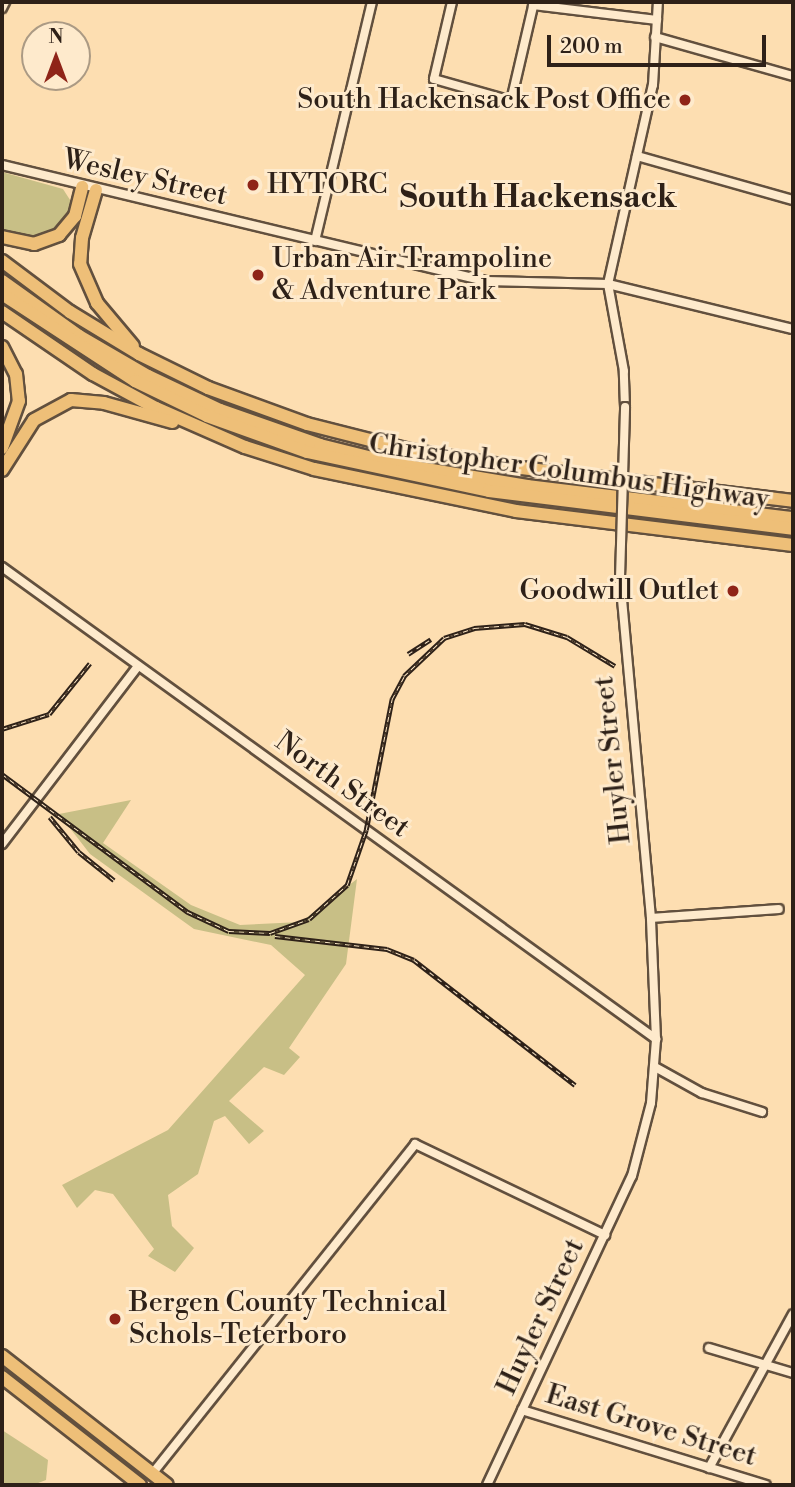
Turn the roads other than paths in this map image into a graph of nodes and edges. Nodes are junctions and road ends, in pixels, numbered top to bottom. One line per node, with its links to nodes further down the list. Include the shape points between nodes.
1 (5, 2): 6 (street)
2 (372, 2): 16 (street)
3 (452, 2): 5 (street, via 435,79 512,100)
4 (658, 2): 7 (street, Huyler Street)
5 (534, 3): 7 (street)
6 (2, 8)
7 (657, 20): 8 (street, Huyler Street)
8 (656, 37): 9 (street); 10 (street, Huyler Street, via 653,85)
9 (793, 76)
10 (637, 156): 14 (street); 19 (street, Huyler Street)
11 (2, 166): 12 (street, Wesley Street)
12 (82, 187): 13 (street, Wesley Street); 15 (highway, via 75,216 59,235 34,244)
13 (96, 190): 16 (street, Wesley Street); 24 (highway, via 80,252 83,276 97,303)
14 (793, 200)
15 (2, 237)
16 (315, 241): 19 (street, Wesley Street, via 505,284)
17 (2, 261): 24 (highway, Christopher Columbus Highway, via 70,312)
18 (2, 281): 29 (highway, Christopher Columbus Highway, via 79,336 148,376 232,415 320,445 474,478)
19 (608, 284): 22 (street, Wesley Street); 36 (street, Huyler Street, bridge, via 624,371 620,578)
20 (2, 294): 30 (highway, Christopher Columbus Highway, via 135,381 219,421 307,452 475,489)
21 (2, 312): 25 (highway, Christopher Columbus Highway, via 93,374)
22 (793, 329)
23 (2, 346): 26 (highway, via 16,374 19,401)
24 (139, 354): 28 (highway, Christopher Columbus Highway, via 233,398 358,439 539,471)
25 (212, 433): 27 (highway, via 104,402 71,400 34,420); 31 (highway, Christopher Columbus Highway, via 302,466 408,492 576,520)
26 (2, 448)
27 (2, 470)
28 (793, 501)
29 (793, 518)
30 (793, 529)
31 (793, 545)
32 (2, 567): 33 (street, North Street)
33 (138, 666): 34 (street); 37 (street, North Street)
34 (2, 844)
35 (779, 909): 36 (street)
36 (651, 918): 37 (street, Huyler Street)
37 (656, 1039): 38 (street, Huyler Street)
38 (655, 1067): 39 (street, via 702,1093); 40 (street, Huyler Street, via 639,1154)
39 (762, 1112)
40 (605, 1235): 47 (street, Huyler Street); 49 (street, via 421,1144 407,1149)
41 (793, 1314): 44 (street)
42 (709, 1348): 44 (street)
43 (2, 1356): 49 (highway)
44 (766, 1365): 45 (street); 48 (street)
45 (793, 1373)
46 (2, 1377): 50 (highway)
47 (523, 1410): 48 (street, East Grove Street); 52 (street, Huyler Street)
48 (709, 1468): 53 (street, East Grove Street)
49 (152, 1474): 51 (highway)
50 (140, 1485)
51 (167, 1485)
52 (487, 1485)
53 (766, 1485)

